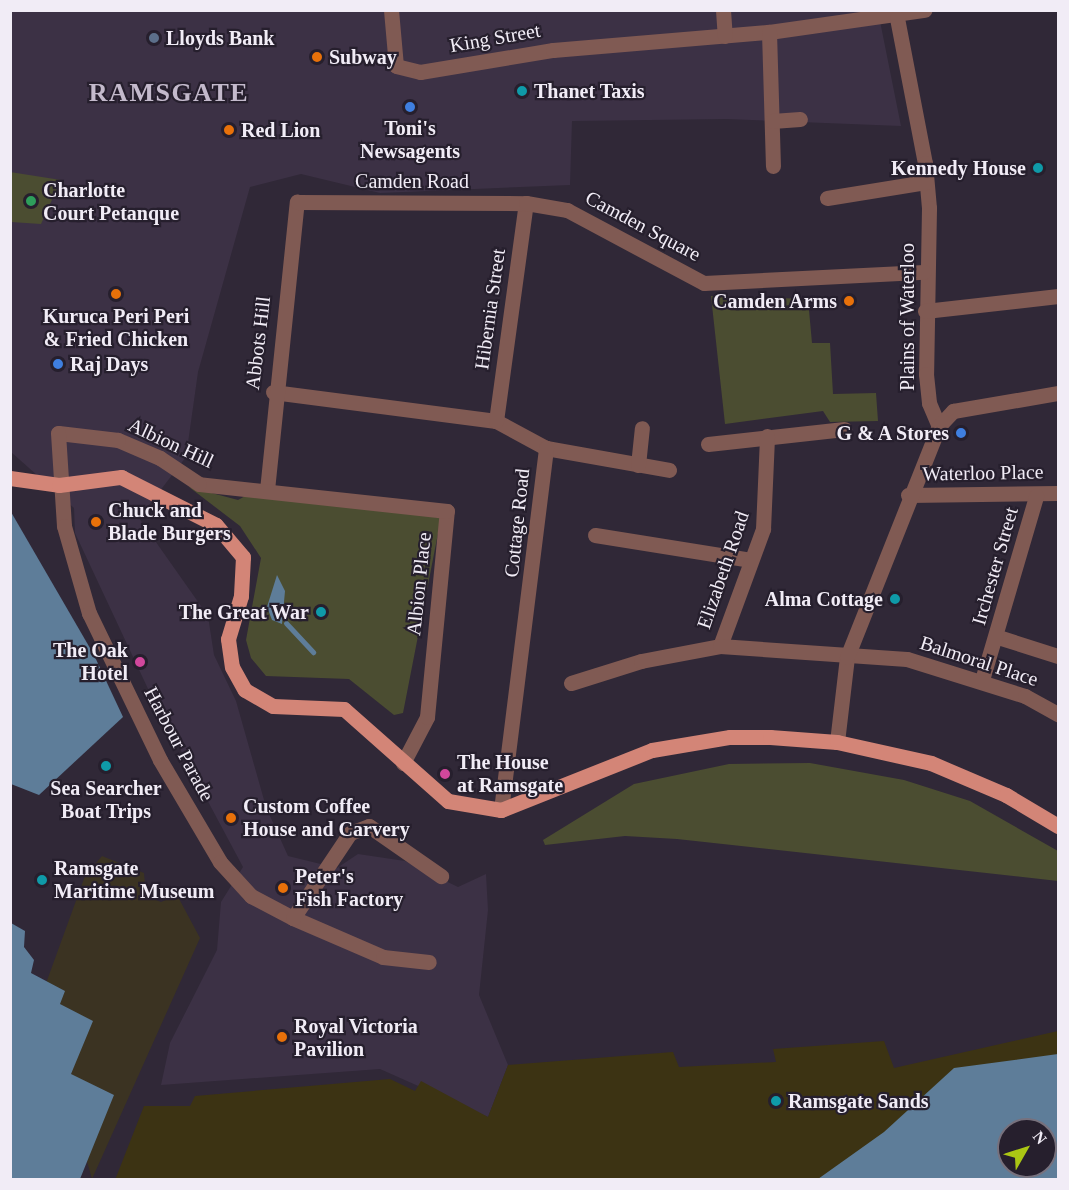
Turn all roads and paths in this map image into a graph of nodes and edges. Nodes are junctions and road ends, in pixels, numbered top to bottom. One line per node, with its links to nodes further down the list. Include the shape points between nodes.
1 (391, 10): 6 (street, King Street, via 396,66 420,72 553,50)
2 (723, 10): 6 (street)
3 (924, 10): 4 (street, King Street)
4 (897, 18): 5 (street, King Street); 10 (street, Plains of Waterloo)
5 (769, 32): 6 (street, King Street); 8 (street)
6 (724, 36)
7 (800, 119): 8 (street)
8 (772, 121): 9 (street)
9 (773, 166)
10 (926, 182): 11 (street); 14 (street, Plains of Waterloo)
11 (827, 198)
12 (297, 202): 13 (street, Camden Road); 17 (street, Abbots Hill)
13 (526, 203): 14 (street, Camden Square, via 567,210 704,283); 19 (street, Hibernia Street)
14 (924, 272): 16 (street, Plains of Waterloo)
15 (1059, 296): 16 (street)
16 (925, 311): 20 (street, Plains of Waterloo, via 929,403)
17 (273, 392): 19 (street, Cottage Road); 31 (street, Abbots Hill)
18 (1059, 393): 20 (street, via 953,411)
19 (496, 421): 26 (street, Cottage Road)
20 (939, 426): 33 (street)
21 (642, 428): 27 (street)
22 (844, 429): 24 (street)
23 (58, 433): 30 (street, Harbour Parade); 31 (street, Albion Hill, via 118,440 160,458 200,484)
24 (767, 436): 25 (street); 36 (street, Elizabeth Road, via 767,502)
25 (708, 444)
26 (546, 448): 27 (street); 46 (street, Cottage Road)
27 (638, 465): 28 (street)
28 (669, 470)
29 (10, 478): 30 (main road)
30 (59, 485): 45 (main road, via 121,477 216,525 243,557 241,596 228,639 232,667 245,690 273,706 344,709); 49 (street, Harbour Parade, via 72,568 84,602 160,760 220,862 250,896)
31 (267, 490): 45 (street, Albion Place, via 447,512 427,717)
32 (1059, 493): 34 (street, Waterloo Place)
33 (908, 495): 34 (street, Waterloo Place); 40 (street)
34 (1036, 496): 37 (street, Irchester Street)
35 (595, 535): 36 (street)
36 (751, 560): 38 (street, Elizabeth Road)
37 (998, 637): 39 (street); 41 (street, Irchester Street)
38 (720, 646): 40 (street, Elizabeth Road); 42 (street, Elizabeth Road, via 641,660)
39 (1059, 656)
40 (847, 657): 41 (street, Balmoral Place, via 907,659); 44 (street)
41 (982, 680): 43 (street, Balmoral Place)
42 (571, 682)
43 (1059, 714)
44 (837, 742): 46 (main road, via 730,737 690,742 652,750); 47 (main road, via 931,764 1006,795)
45 (403, 763): 46 (main road, via 448,801)
46 (501, 810)
47 (1059, 826)
48 (441, 876): 49 (street, via 369,826 350,833)
49 (293, 918): 50 (street, Harbour Parade, via 382,957)
50 (429, 962)

